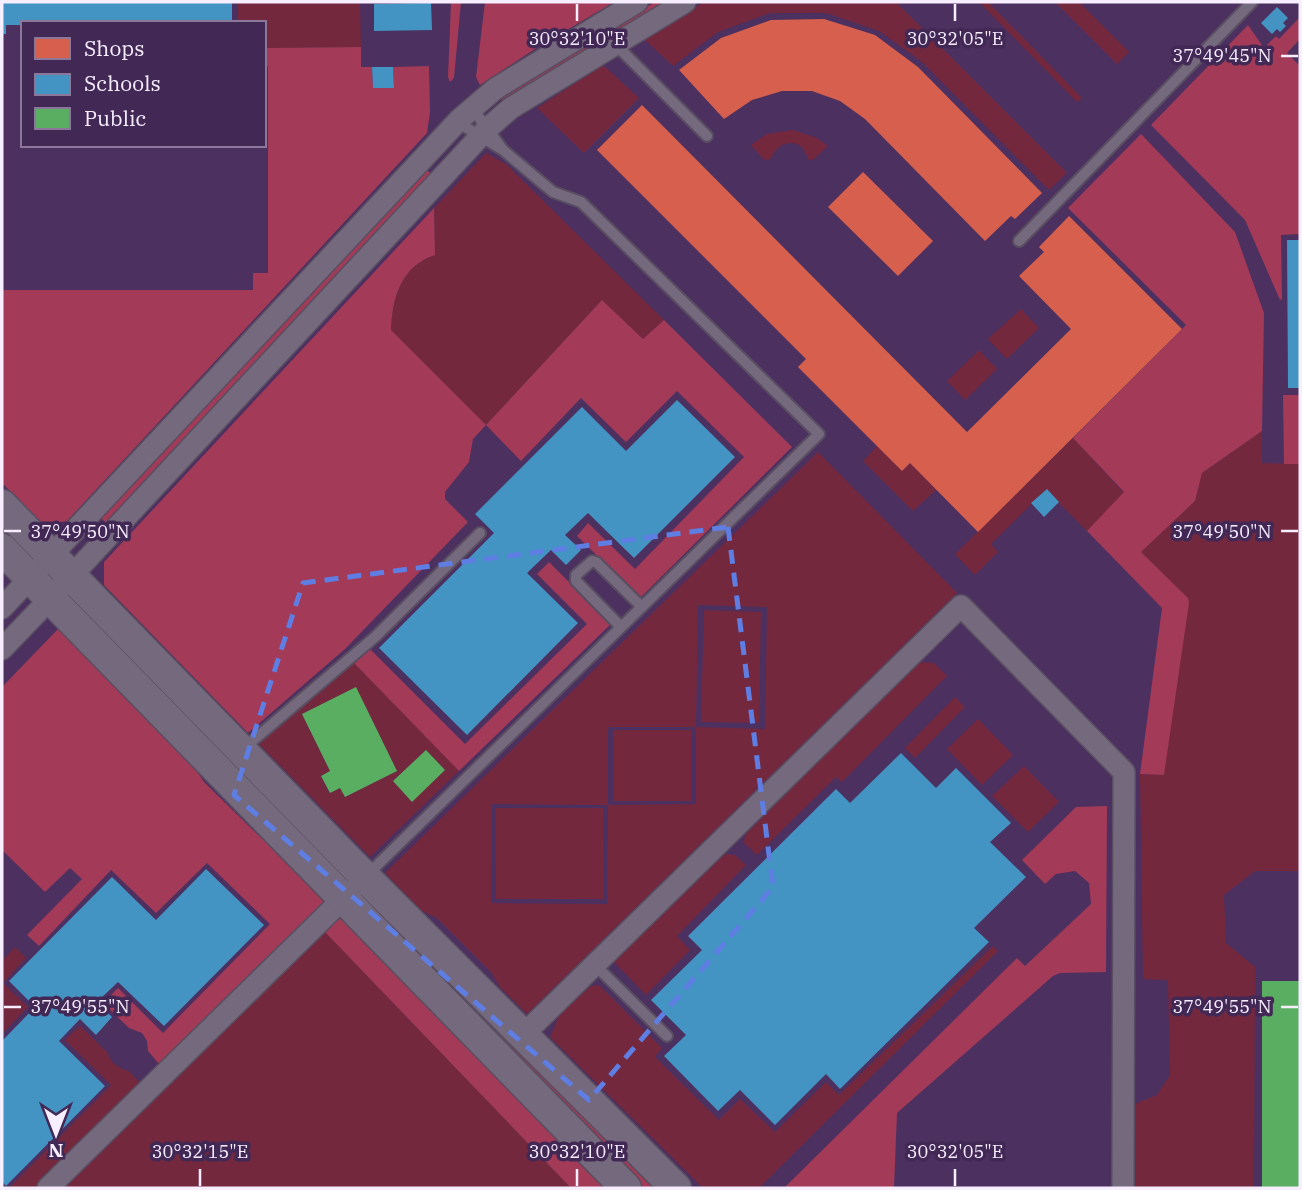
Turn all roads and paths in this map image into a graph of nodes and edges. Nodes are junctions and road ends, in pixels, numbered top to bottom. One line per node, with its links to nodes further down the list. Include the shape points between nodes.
1 (637, 2): 5 (street, via 511,79)
2 (685, 2): 4 (street)
3 (1252, 2): 8 (lane)
4 (615, 44): 6 (street, via 511,108); 7 (lane)
5 (465, 115): 6 (lane); 6 (lane); 12 (street)
6 (483, 133): 12 (street); 14 (lane, via 553,192 582,202 819,434)
7 (707, 136)
8 (1019, 241)
9 (2, 505): 12 (street)
10 (480, 533): 18 (lane, via 375,637)
11 (2, 549): 13 (street)
12 (62, 566): 13 (street); 13 (street); 18 (street)
13 (40, 589): 15 (street); 17 (street); 20 (street)
14 (642, 607): 16 (lane); 16 (lane, via 596,562 576,575 576,581)
15 (2, 608)
16 (621, 627): 19 (lane)
17 (2, 649)
18 (242, 750): 19 (street)
19 (365, 877): 20 (street); 22 (street)
20 (343, 898): 24 (street); 25 (street)
21 (595, 965): 22 (street); 23 (lane); 27 (street, via 961,606 1124,772)
22 (523, 1035): 26 (street)
23 (667, 1036)
24 (48, 1188)
25 (626, 1188)
26 (676, 1188)
27 (1123, 1188)

